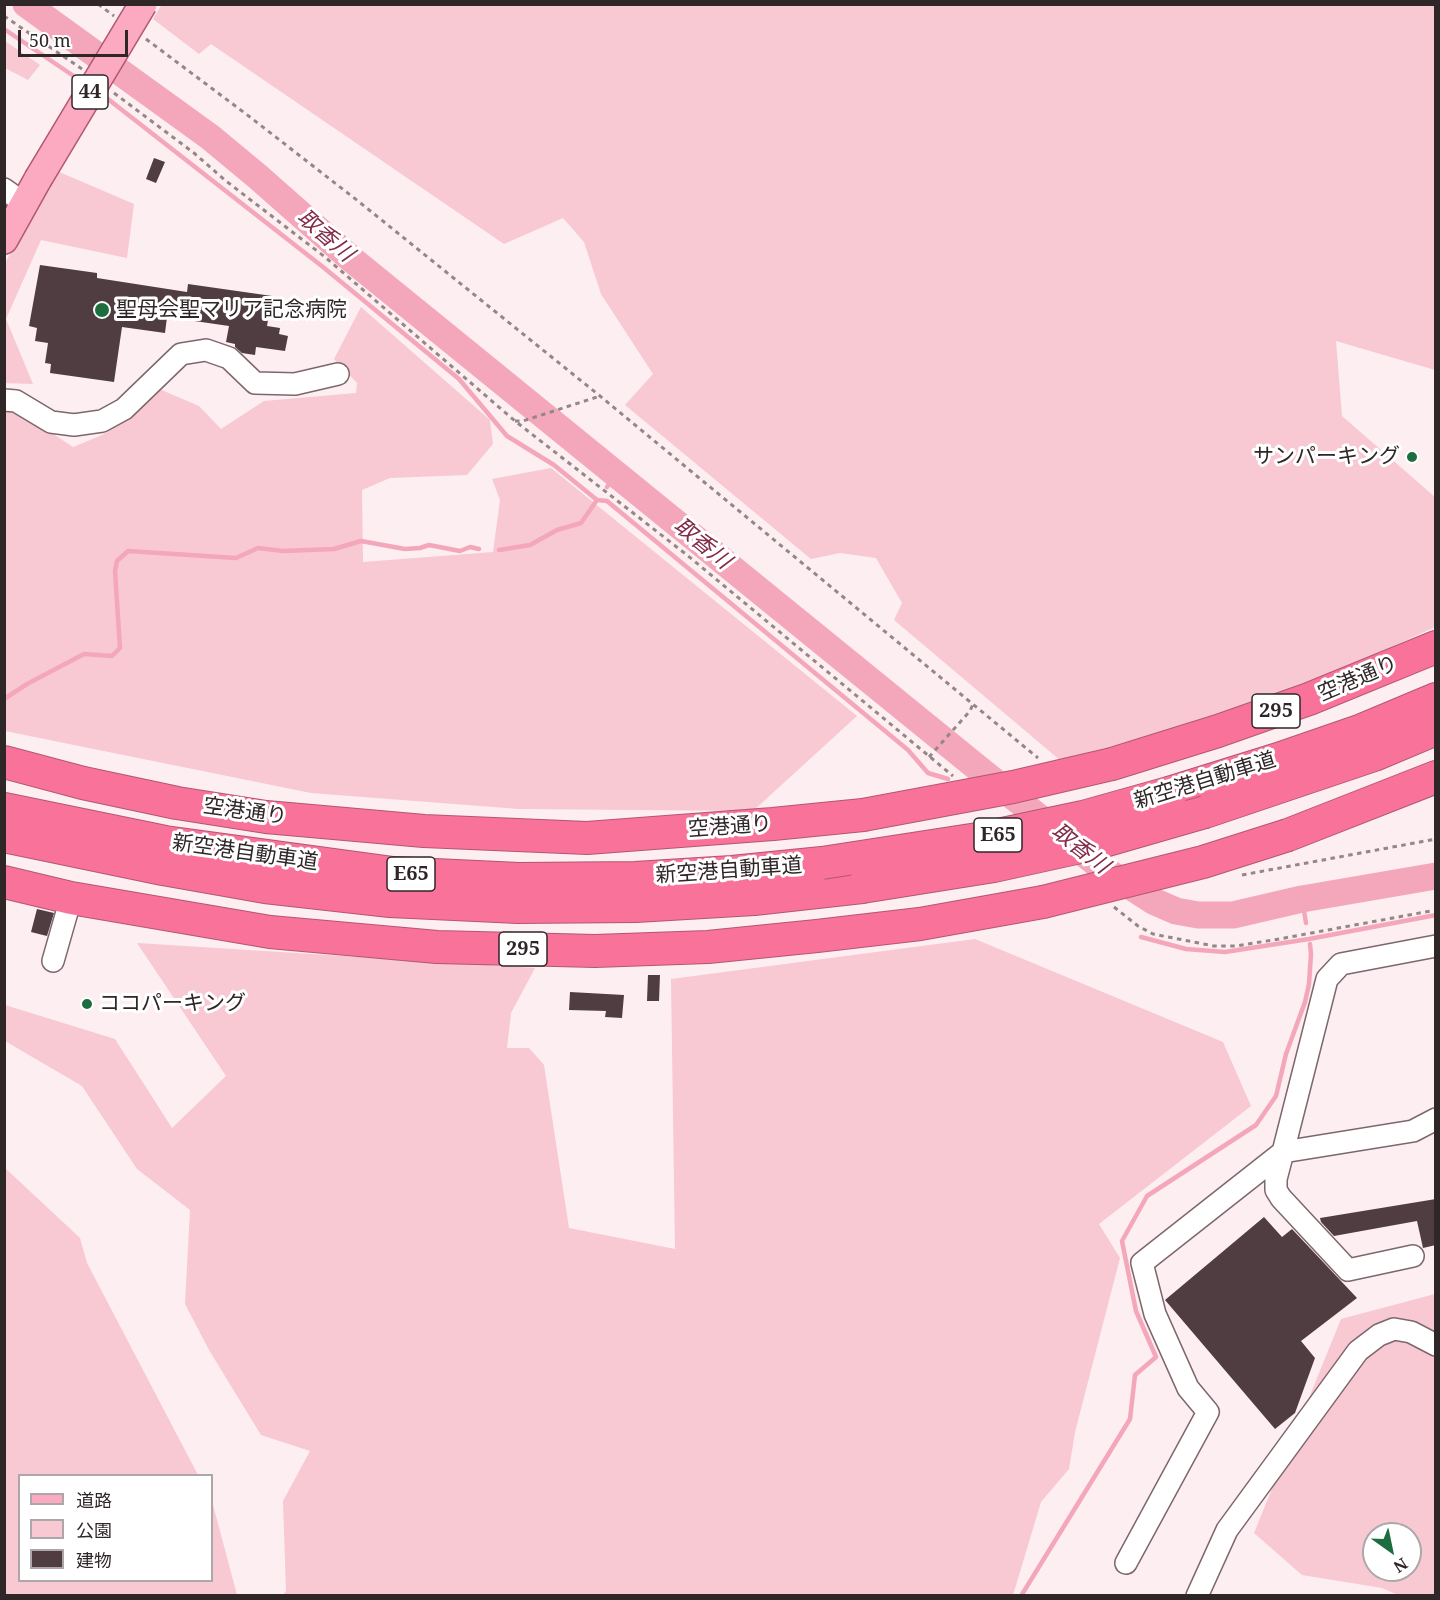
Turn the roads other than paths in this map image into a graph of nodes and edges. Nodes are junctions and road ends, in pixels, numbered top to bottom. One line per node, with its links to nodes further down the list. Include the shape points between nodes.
1 (142, 4): 2 (main road, 44, bridge, via 39,179)
2 (15, 197): 3 (main road, 44)
3 (4, 240)
4 (338, 374): 5 (street, via 295,384 255,383 228,358 206,350 181,354 124,409 102,421 74,425 51,422 16,401)
5 (4, 400)
6 (1436, 646): 9 (highway, 空港通り / 295, bridge, via 1309,699 1112,764 863,815 773,824 587,838 424,831 266,817 83,783)
7 (1436, 699): 11 (highway, 新空港自動車道 / E65, bridge, via 1278,759 1083,817 984,838 822,863 732,872 519,879 393,873 165,842)
8 (1436, 729): 12 (highway, 新空港自動車道 / E65, bridge, via 1374,755 1205,812 1094,844 994,866 754,899 518,907 390,901 242,883)
9 (4, 762)
10 (1436, 777): 14 (highway, 295, bridge, via 1288,835 1203,862 1043,902 920,924 708,947 595,951 436,947 270,932)
11 (4, 808)
12 (4, 836)
13 (4, 882): 14 (highway, 295)
14 (71, 898): 16 (street)
15 (1436, 946): 18 (street, via 1341,964 1327,980)
16 (53, 961)
17 (1436, 1119): 18 (street, via 1413,1131)
18 (1283, 1152): 19 (street, via 1276,1190 1348,1270); 21 (street, via 1142,1263 1155,1314 1188,1388 1208,1412)
19 (1413, 1256)
20 (1436, 1345): 22 (street, via 1411,1332 1394,1329 1379,1335 1358,1352 1227,1530)
21 (1126, 1563)
22 (1197, 1596)

